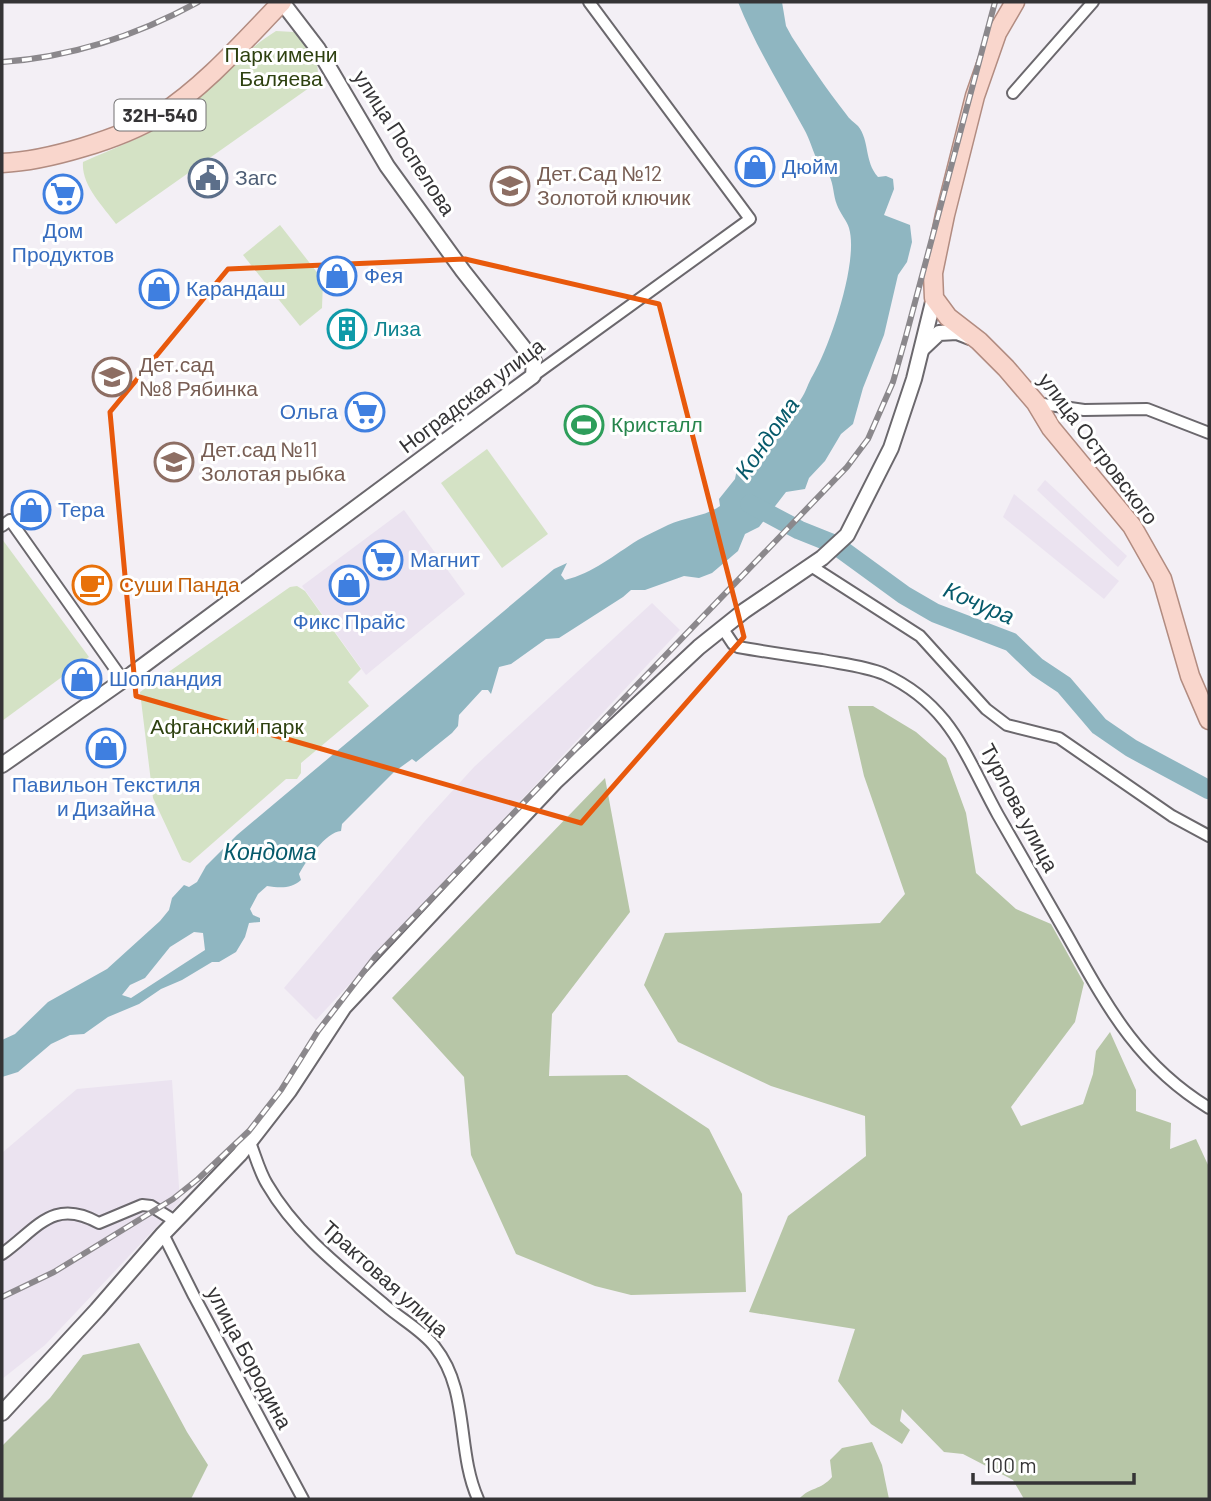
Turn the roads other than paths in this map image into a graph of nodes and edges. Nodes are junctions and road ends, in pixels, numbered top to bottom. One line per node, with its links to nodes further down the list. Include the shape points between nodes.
1 (282, 2): 6 (main road, улица Поспелова / 32Н-540, via 236,50 158,116 83,147 42,159); 10 (street, улица Поспелова, via 318,49 387,166 534,361)
2 (589, 2): 10 (street, Ноградская улица, via 750,219)
3 (1016, 2): 7 (main road, via 997,33 975,96 933,273)
4 (1093, 2): 5 (street)
5 (1013, 93)
6 (2, 163)
7 (934, 298): 8 (main road, улица Островского, via 948,317); 9 (street)
8 (979, 341): 9 (street, via 948,331 939,333); 11 (main road, улица Островского)
9 (921, 351): 14 (street, via 891,448 847,535)
10 (533, 376): 16 (street, Ноградская улица)
11 (1036, 403): 12 (street, via 1084,410 1147,409); 17 (main road, улица Островского, via 1051,428 1132,526 1162,579)
12 (1209, 433)
13 (2, 526): 16 (street, via 10,520)
14 (817, 562): 15 (street); 20 (street, via 920,636 998,719 1059,738)
15 (723, 629): 21 (street, Турлова улица, via 738,647 850,665 883,674 921,696 963,745 1123,1030 1155,1068); 22 (street, via 555,782 453,888 344,1007 289,1091)
16 (123, 680): 19 (street, Ноградская улица)
17 (1203, 697): 18 (main road, улица Островского)
18 (1209, 720)
19 (2, 765)
20 (1209, 836)
21 (1209, 1108)
22 (249, 1140): 23 (street); 28 (street, Трактовая улица, via 266,1182 289,1217 326,1256 440,1353 451,1371 460,1403)
23 (176, 1221): 24 (street); 25 (street, via 142,1205 99,1223 67,1212 39,1222)
24 (163, 1234): 26 (street); 27 (street, улица Бородина)
25 (2, 1254)
26 (2, 1413)
27 (303, 1499)
28 (478, 1499)

